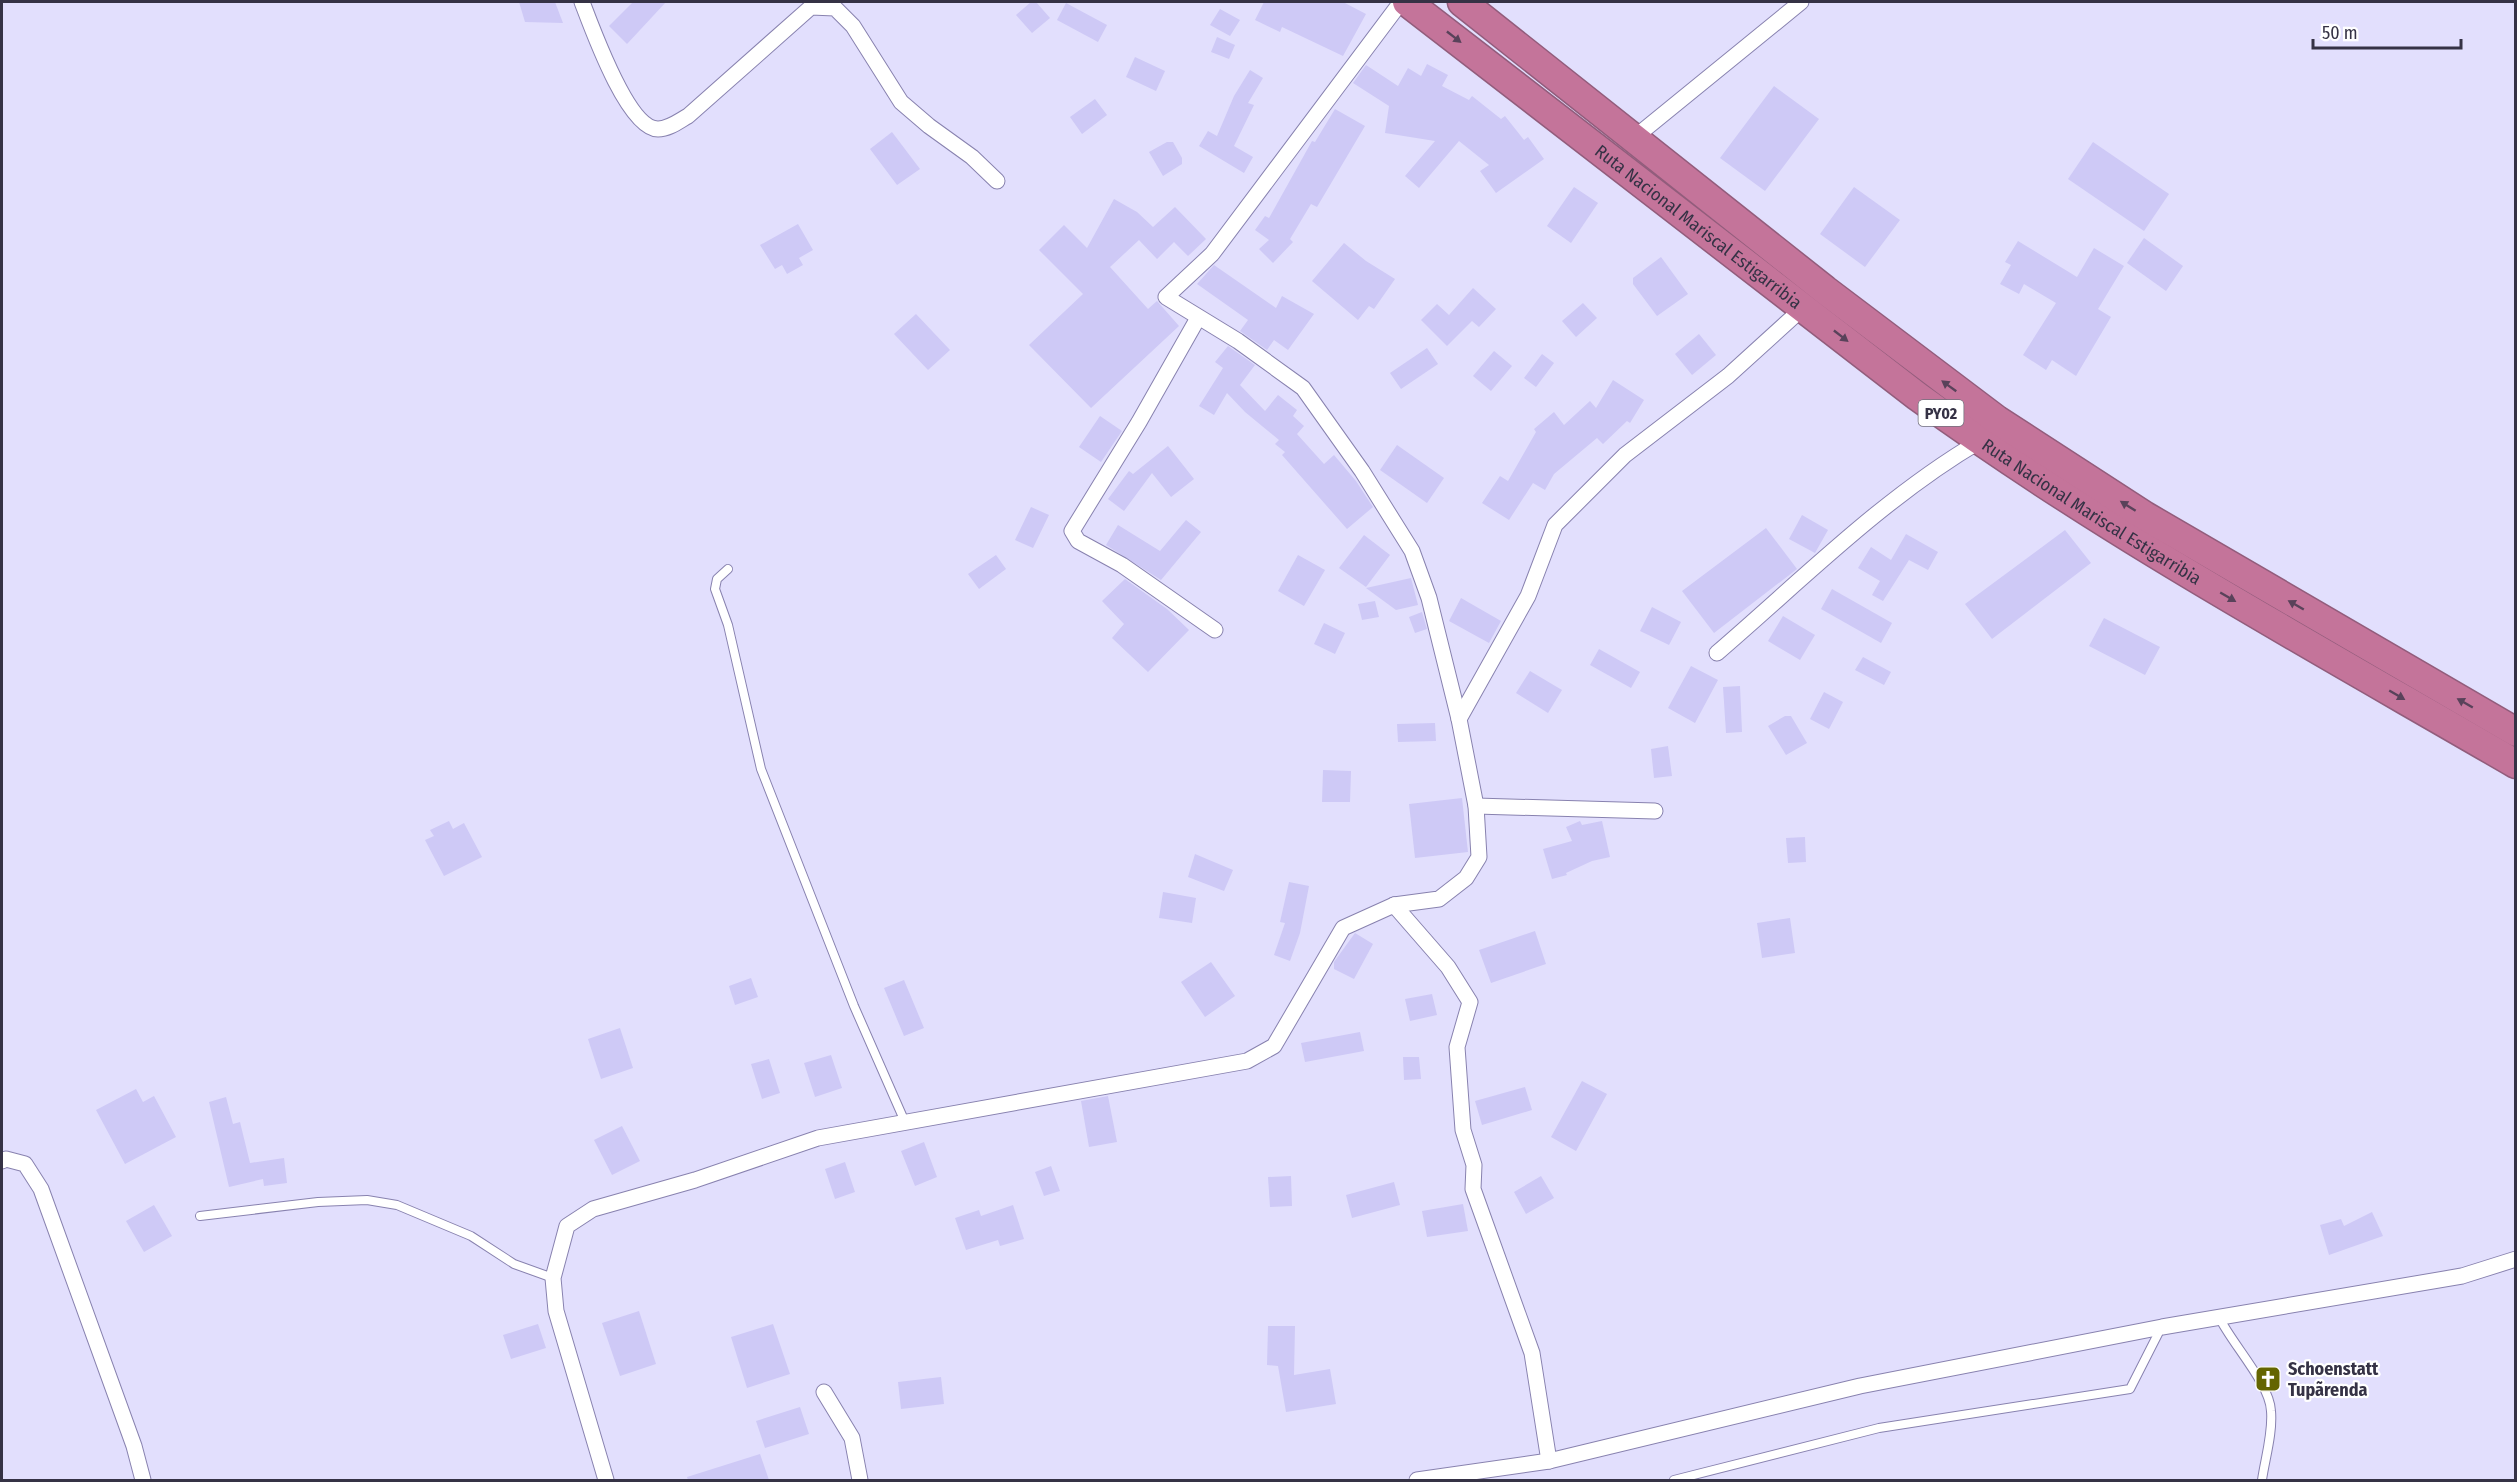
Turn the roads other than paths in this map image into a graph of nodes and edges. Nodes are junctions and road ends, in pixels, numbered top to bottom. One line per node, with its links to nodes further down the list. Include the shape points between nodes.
1 (582, 2): 7 (street, via 627,100 639,119 658,129 688,116 811,7 835,8 853,26 901,102 972,156)
2 (1401, 2): 9 (street, via 1212,254 1166,297)
3 (1407, 2): 8 (highway, Ruta Nacional Mariscal Estigarribia / PY02, one-way to 8)
4 (1461, 2): 6 (highway, Ruta Nacional Mariscal Estigarribia / PY02)
5 (1802, 2): 6 (street)
6 (1634, 138): 15 (highway, Ruta Nacional Mariscal Estigarribia / PY02, one-way to 6, via 2052,458 1934,375)
7 (997, 182)
8 (1804, 307): 10 (highway, Ruta Nacional Mariscal Estigarribia / PY02, one-way to 10); 14 (street, via 1728,376 1625,455 1555,525 1528,596)
9 (1198, 318): 12 (street, via 1072,531 1078,540 1122,565); 14 (street, via 1238,341 1303,388 1362,471 1412,551 1429,598)
10 (1980, 441): 13 (street, via 1941,464 1876,515); 16 (highway, Ruta Nacional Mariscal Estigarribia / PY02, one-way to 16, via 2130,540)
11 (728, 569): 20 (lane, via 717,579 715,589 728,625 761,769 854,1006)
12 (1215, 630)
13 (1717, 653)
14 (1459, 718): 17 (street)
15 (2516, 732)
16 (2516, 764)
17 (1476, 806): 18 (street); 19 (street, via 1479,857 1466,878 1439,899)
18 (1655, 811)
19 (1394, 905): 20 (street, via 1343,928 1274,1046 1246,1061); 28 (street, via 1448,967 1470,1002 1457,1047 1463,1130 1474,1165 1473,1190 1532,1353)
20 (905, 1122): 24 (street, via 818,1138 593,1209 567,1226)
21 (2, 1161): 29 (street, via 25,1164 40,1189)
22 (200, 1216): 24 (lane, via 318,1202 367,1200 397,1205 471,1236 514,1264)
23 (2516, 1259): 25 (street, via 2462,1276)
24 (553, 1278): 30 (street, via 556,1311)
25 (2219, 1317): 26 (street); 34 (lane, via 2230,1340 2260,1380 2271,1410)
26 (2162, 1327): 28 (street, via 1860,1386); 33 (lane, via 2130,1389 1879,1428)
27 (824, 1392): 31 (street, via 852,1438)
28 (1549, 1461): 32 (street)
29 (143, 1480)
30 (606, 1480)
31 (860, 1480)
32 (1417, 1480)
33 (1674, 1480)
34 (2262, 1480)

